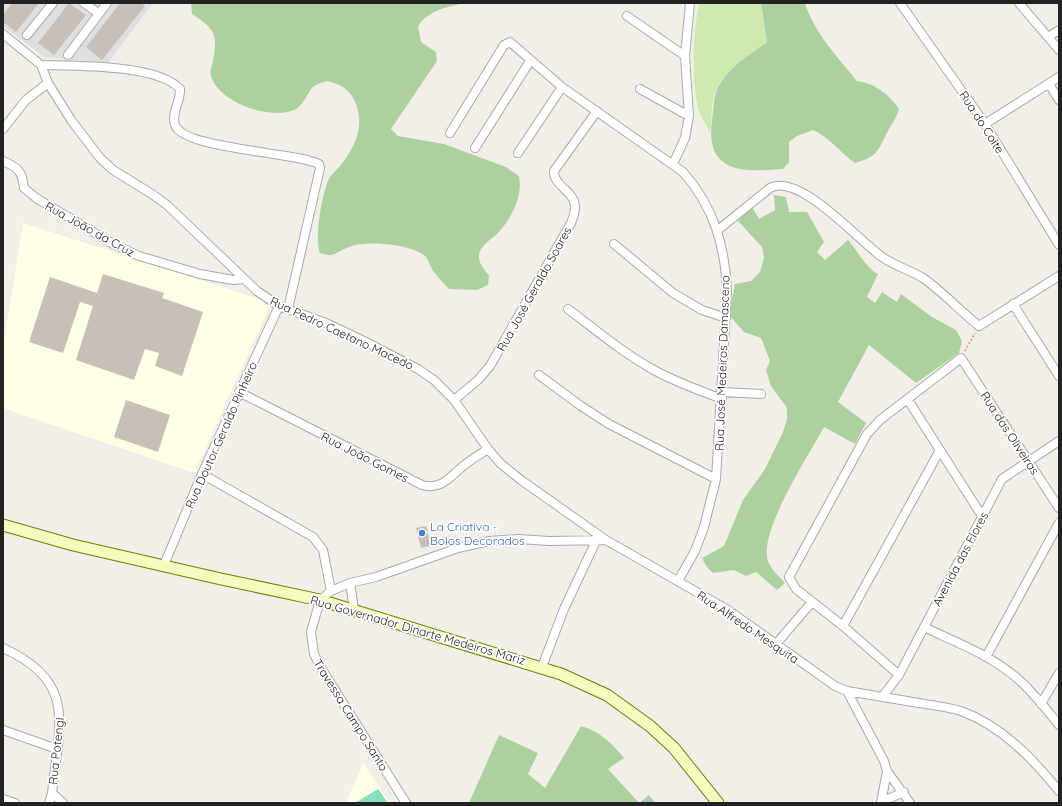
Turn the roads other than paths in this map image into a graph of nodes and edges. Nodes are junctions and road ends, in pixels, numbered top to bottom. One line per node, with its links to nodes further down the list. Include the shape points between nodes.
1 (53, 3): 11 (street)
2 (84, 3): 7 (street)
3 (107, 3): 7 (street)
4 (690, 3): 15 (street)
5 (900, 3): 26 (street, Rua do Coite)
6 (1020, 3): 12 (street)
7 (98, 13): 14 (street)
8 (627, 16): 15 (street)
9 (1059, 30): 12 (street)
10 (3, 34): 17 (street, Rua Pedro Caetano Macedo)
11 (27, 35)
12 (1048, 37): 13 (street)
13 (1059, 50)
14 (68, 55)
15 (685, 56): 25 (street)
16 (530, 61): 21 (street, Rua José Medeiros Damasceno); 28 (street, Rua José Medeiros Damasceno, via 510,42 504,45); 29 (street)
17 (41, 65): 19 (street, Rua Pedro Caetano Macedo); 40 (street, via 123,70 164,78 180,89 175,120 181,133 207,142 319,164)
18 (1059, 78): 20 (street)
19 (48, 83): 27 (street, via 26,100); 37 (street, Rua Pedro Caetano Macedo, via 71,120 100,158 113,170 167,206 214,248)
20 (1049, 84): 23 (street); 26 (street)
21 (562, 87): 24 (street, Rua José Medeiros Damasceno); 30 (street)
22 (640, 89): 25 (street)
23 (1059, 100)
24 (597, 111): 32 (street, Rua José Medeiros Damasceno); 48 (street, Rua José Geraldo Soares, via 554,171 555,179 574,201 571,223 490,366)
25 (689, 116): 32 (street, via 685,138)
26 (985, 124): 35 (street, Rua do Coite)
27 (3, 129)
28 (450, 133)
29 (475, 148)
30 (518, 153)
31 (3, 161): 37 (street, Rua João da Cruz, via 20,172 24,179 24,188 36,198 115,245 153,261 194,273)
32 (673, 164): 33 (street, Rua José Medeiros Damasceno, via 696,186)
33 (718, 230): 38 (street, via 770,188 778,185 788,186 816,200 883,258 923,278 979,326); 42 (street, Rua José Medeiros Damasceno, via 726,266)
34 (614, 244): 42 (street, via 673,293 702,310)
35 (1059, 245)
36 (1059, 276): 38 (street)
37 (243, 280): 39 (street, Rua Pedro Caetano Macedo)
38 (1013, 304): 44 (street)
39 (279, 306): 40 (street, Rua Pedro Caetano Macedo); 45 (street, Rua Doutor Geraldo Pinheiro)
40 (288, 309): 48 (street, Rua Pedro Caetano Macedo, via 326,323 418,369 434,380)
41 (568, 309): 47 (street, via 654,370 680,384)
42 (726, 318): 47 (street, Rua José Medeiros Damasceno)
43 (539, 375): 55 (street, via 609,424)
44 (1059, 376)
45 (239, 392): 51 (street, Rua João Gomes, via 422,485 436,486 445,483 462,467); 54 (street, Rua Doutor Geraldo Pinheiro)
46 (761, 394): 47 (street)
47 (722, 395): 55 (street, Rua José Medeiros Damasceno)
48 (454, 400): 51 (street, Rua Pedro Caetano Macedo)
49 (908, 400): 52 (street); 53 (street, Rua das Oliveiras, via 961,358); 67 (street, via 880,420 867,434 789,574 791,583)
50 (1059, 441): 53 (street, Avenida das Flores)
51 (488, 449): 60 (street, Rua Pedro Caetano Macedo, via 501,464 521,480)
52 (940, 450): 57 (street); 69 (street)
53 (1029, 461): 56 (street, Rua das Oliveiras); 57 (street, Avenida das Flores, via 1002,479)
54 (202, 474): 62 (street, Rua Doutor Geraldo Pinheiro); 65 (street, via 316,540 323,550)
55 (716, 479): 63 (street, Rua José Medeiros Damasceno, via 704,527 695,551)
56 (1059, 508)
57 (982, 516): 70 (street, Avenida das Flores)
58 (1059, 523): 73 (street)
59 (3, 525): 62 (main road, Rua Governador Dinarte Medeiros Mariz)
60 (606, 540): 61 (street); 63 (street, Rua Alfredo Mesquita)
61 (596, 541): 64 (street, via 489,541 458,548 376,577); 74 (street, via 564,608)
62 (164, 565): 66 (main road, Rua Governador Dinarte Medeiros Mariz, via 221,580)
63 (678, 581): 71 (street, Rua Alfredo Mesquita, via 728,610)
64 (350, 583): 65 (street); 68 (street)
65 (331, 591): 66 (street)
66 (320, 600): 68 (main road, Rua Governador Dinarte Medeiros Mariz); 91 (street, Travessa Campo Santo, via 311,632 314,654)
67 (812, 602): 69 (street); 71 (street)
68 (354, 609): 74 (main road, Rua Governador Dinarte Medeiros Mariz)
69 (843, 626): 76 (street)
70 (924, 627): 73 (street); 76 (street, Avenida das Flores)
71 (776, 644): 77 (street, Rua Alfredo Mesquita, via 822,677)
72 (3, 648): 82 (street, Rua Potengi, via 32,664 45,675 52,686 60,713)
73 (986, 657): 79 (street, via 1017,678)
74 (542, 667): 92 (main road, Rua Governador Dinarte Medeiros Mariz, via 607,695 650,726 674,748)
75 (1059, 673): 79 (street)
76 (899, 675): 78 (street, Avenida das Flores)
77 (847, 691): 78 (street); 83 (street)
78 (882, 697): 85 (street, via 941,706 976,718 996,730 1038,764)
79 (1041, 704): 80 (street)
80 (1059, 724)
81 (3, 730): 82 (street)
82 (56, 749): 86 (street, Rua Potengi)
83 (887, 771): 84 (street); 93 (street)
84 (904, 792): 93 (street); 94 (street)
85 (1059, 792)
86 (52, 793): 89 (street); 90 (street, Rua Potengi)
87 (3, 799): 88 (street)
88 (15, 803)
89 (49, 803)
90 (63, 803)
91 (406, 803)
92 (718, 803)
93 (881, 803)
94 (910, 803)

